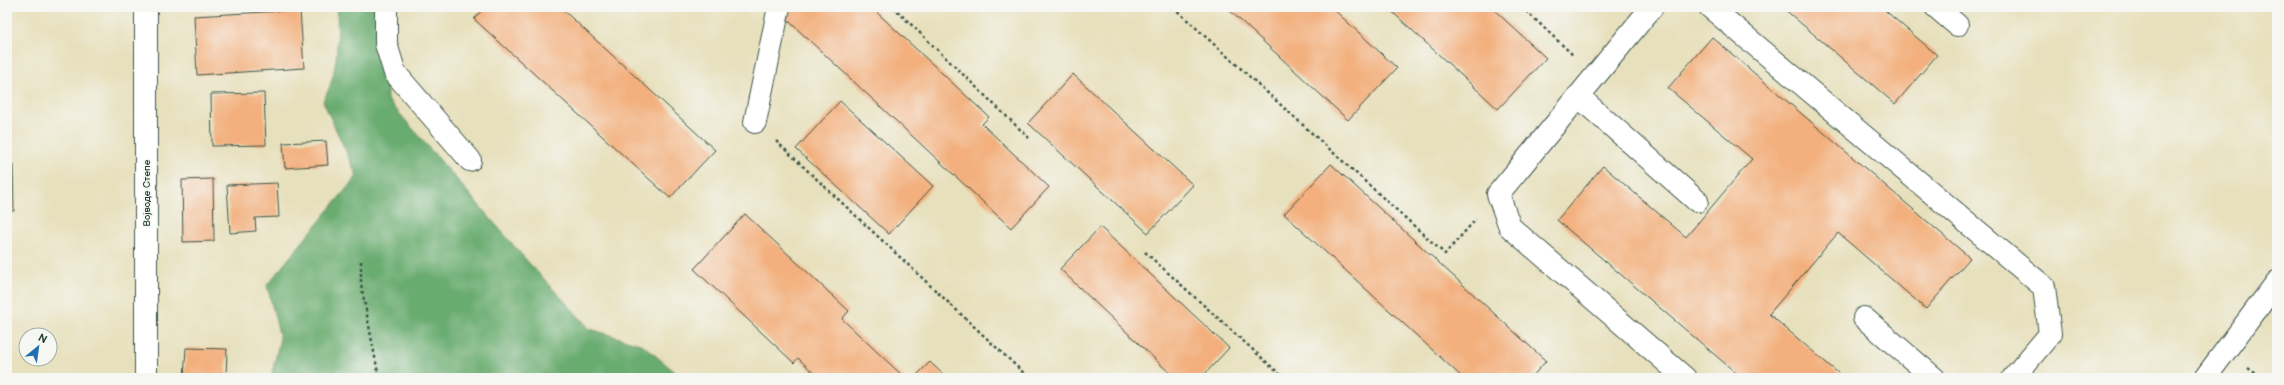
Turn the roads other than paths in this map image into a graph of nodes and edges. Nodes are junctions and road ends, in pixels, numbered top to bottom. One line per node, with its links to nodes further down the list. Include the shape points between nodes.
1 (146, 7): 14 (street, Војводе Степе)
2 (386, 7): 10 (street, via 386,44 395,73)
3 (780, 7): 9 (street)
4 (1652, 7): 8 (street)
5 (1710, 7): 17 (street, via 2044,287 2050,334)
6 (1936, 7): 7 (street)
7 (1957, 25)
8 (1578, 96): 11 (street); 15 (street, via 1498,194 1510,227)
9 (755, 122)
10 (470, 160)
11 (1697, 201)
12 (2277, 282): 18 (street)
13 (1864, 318): 16 (street)
14 (146, 378)
15 (1685, 378)
16 (1934, 378)
17 (2013, 378)
18 (2205, 378)

